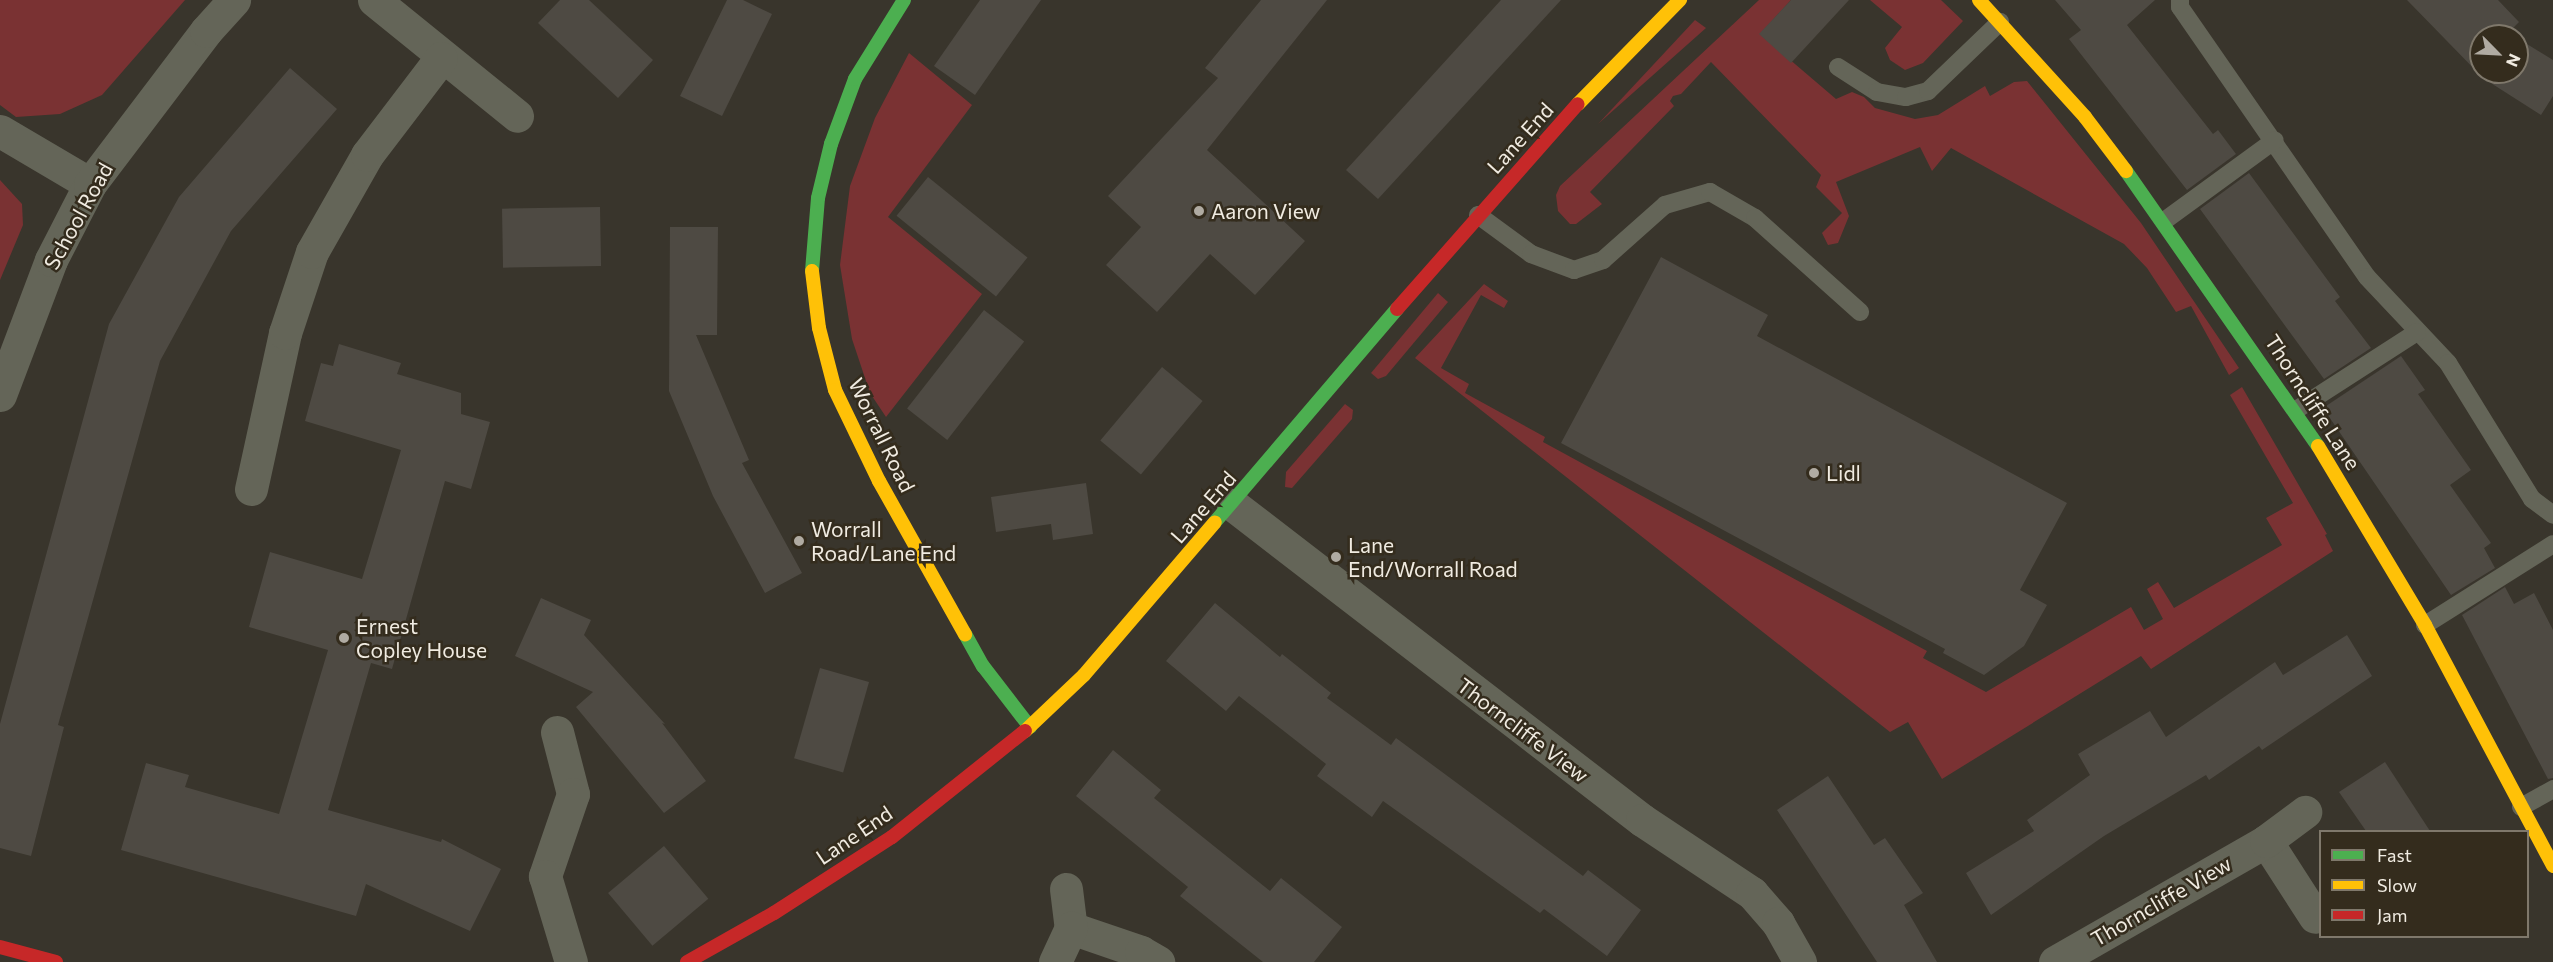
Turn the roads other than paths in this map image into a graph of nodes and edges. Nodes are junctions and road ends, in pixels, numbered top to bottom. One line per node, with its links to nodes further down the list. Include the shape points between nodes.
1 (234, 0): 13 (street, School Road)
2 (374, 0): 8 (street)
3 (904, 0): 25 (street, Worrall Road, via 855,79 831,144 818,198 811,266 819,328 835,390 879,481 983,666)
4 (1680, 0): 14 (street, Lane End, via 1590,91)
5 (1979, 0): 7 (street, Thorncliffe Lane)
6 (2180, 0): 12 (lane, via 2180,7)
7 (2000, 22): 9 (lane, via 1928,91 1906,97 1877,92); 15 (street, Thorncliffe Lane, via 2085,117)
8 (441, 58): 10 (street); 20 (street, via 367,155 312,252 285,333)
9 (1838, 67)
10 (517, 116)
11 (0, 131): 13 (street)
12 (2275, 141): 15 (lane); 17 (lane, via 2367,277)
13 (90, 184): 18 (street, School Road, via 51,260)
14 (1478, 215): 16 (lane, via 1531,255 1574,270 1603,260 1665,205 1710,192 1755,218); 21 (street, Lane End)
15 (2164, 221): 19 (street, Thorncliffe Lane)
16 (1860, 312)
17 (2417, 332): 19 (lane); 22 (lane, via 2448,363 2532,499)
18 (0, 395)
19 (2296, 410): 24 (street, Thorncliffe Lane)
20 (251, 489)
21 (1233, 505): 25 (street, Lane End, via 1084,675); 41 (street, Thorncliffe View, via 1642,820 1752,893 1778,923)
22 (2553, 515)
23 (2553, 544): 24 (lane)
24 (2425, 625): 28 (street, Thorncliffe Lane)
25 (1030, 727): 38 (street, Lane End, via 892,837 774,913)
26 (557, 732): 37 (street, via 573,794 568,816 550,850 545,876)
27 (2553, 789): 28 (lane)
28 (2521, 807): 31 (street, Thorncliffe Lane)
29 (2305, 812): 30 (street, Thorncliffe View)
30 (2266, 841): 33 (street); 42 (street, Thorncliffe View)
31 (2553, 866)
32 (1066, 889): 34 (street)
33 (2315, 917)
34 (1071, 928): 39 (street); 40 (street, via 1141,952)
35 (0, 947): 36 (street)
36 (56, 962)
37 (571, 962)
38 (687, 962)
39 (1054, 962)
40 (1158, 962)
41 (1800, 962)
42 (2055, 962)

